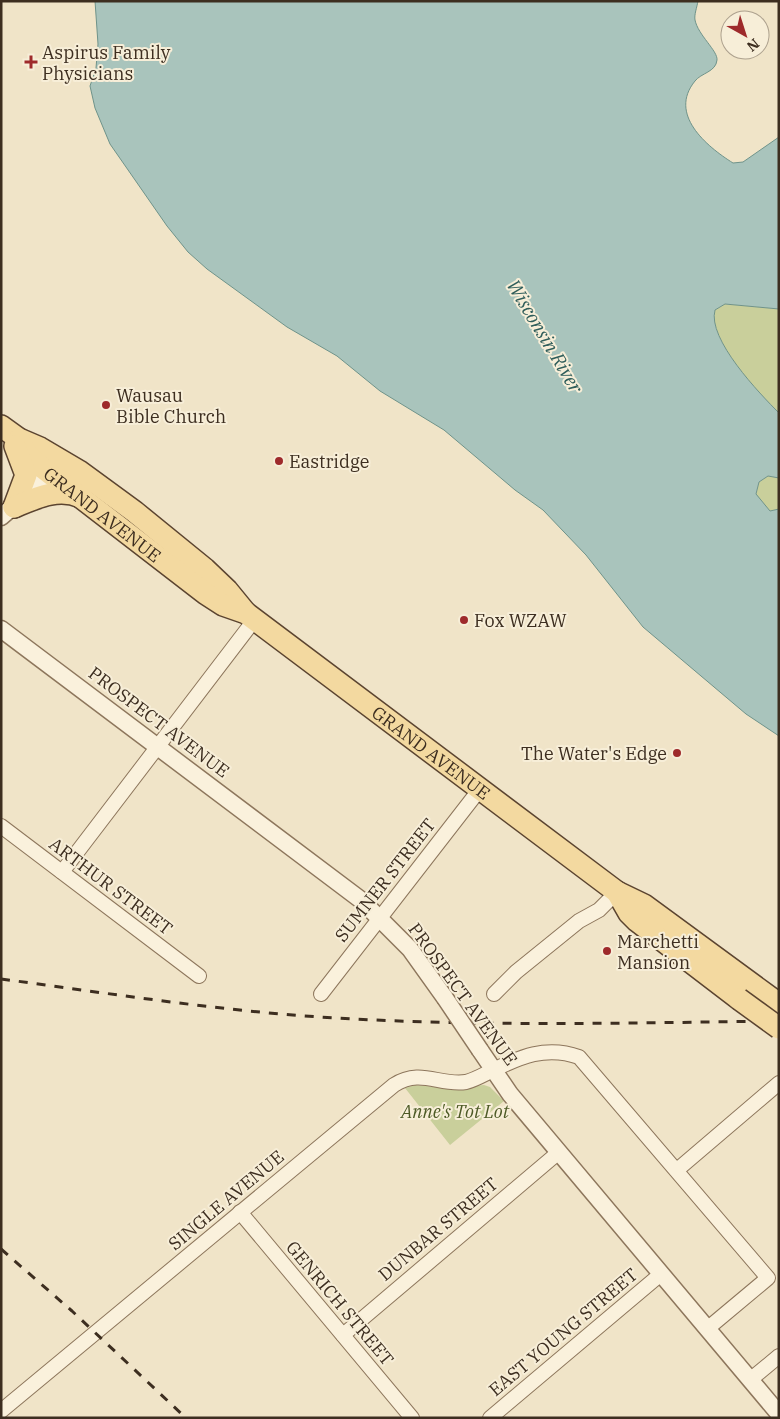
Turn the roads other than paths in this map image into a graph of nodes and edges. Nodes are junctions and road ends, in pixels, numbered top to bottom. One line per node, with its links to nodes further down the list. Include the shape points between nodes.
1 (10, 432): 2 (main road, GRAND AVENUE, via 40,448); 4 (main road, via 26,475)
2 (58, 468): 3 (main road, GRAND AVENUE); 4 (street); 5 (main road, GRAND AVENUE, via 104,489 187,554)
3 (81, 497): 4 (main road, via 68,493 53,494); 5 (main road, GRAND AVENUE, via 210,597)
4 (8, 512)
5 (250, 616): 7 (street); 8 (main road, GRAND AVENUE)
6 (1, 629): 7 (street, PROSPECT AVENUE)
7 (157, 747): 10 (street); 12 (street, PROSPECT AVENUE, via 349,890)
8 (480, 789): 11 (main road, GRAND AVENUE); 12 (street, SUMNER STREET)
9 (1, 826): 10 (street, ARTHUR STREET)
10 (62, 872): 13 (street, ARTHUR STREET)
11 (617, 892): 15 (street, via 600,909 579,920); 16 (main road, GRAND AVENUE, via 644,905); 17 (main road, GRAND AVENUE, bridge, via 636,921)
12 (380, 917): 14 (street, SUMNER STREET); 18 (street, PROSPECT AVENUE, bridge, via 415,956)
13 (199, 976)
14 (321, 994)
15 (494, 994)
16 (774, 1001)
17 (779, 1028)
18 (494, 1070): 20 (street, PROSPECT AVENUE); 21 (street, SINGLE AVENUE, via 535,1052 567,1052 579,1057); 22 (street, SINGLE AVENUE, via 466,1082 416,1077 399,1082)
19 (779, 1083): 21 (street)
20 (558, 1152): 23 (street, PROSPECT AVENUE); 25 (street, DUNBAR STREET)
21 (677, 1170): 24 (street, SINGLE AVENUE, via 768,1278)
22 (240, 1212): 25 (street, GENRICH STREET); 28 (street, SINGLE AVENUE)
23 (661, 1274): 24 (street, PROSPECT AVENUE); 31 (street, EAST YOUNG STREET)
24 (707, 1329): 27 (street, PROSPECT AVENUE)
25 (343, 1335): 30 (street, GENRICH STREET)
26 (779, 1356): 27 (street)
27 (750, 1380): 29 (street, PROSPECT AVENUE)
28 (1, 1410)
29 (779, 1414)
30 (412, 1418)
31 (490, 1418)

